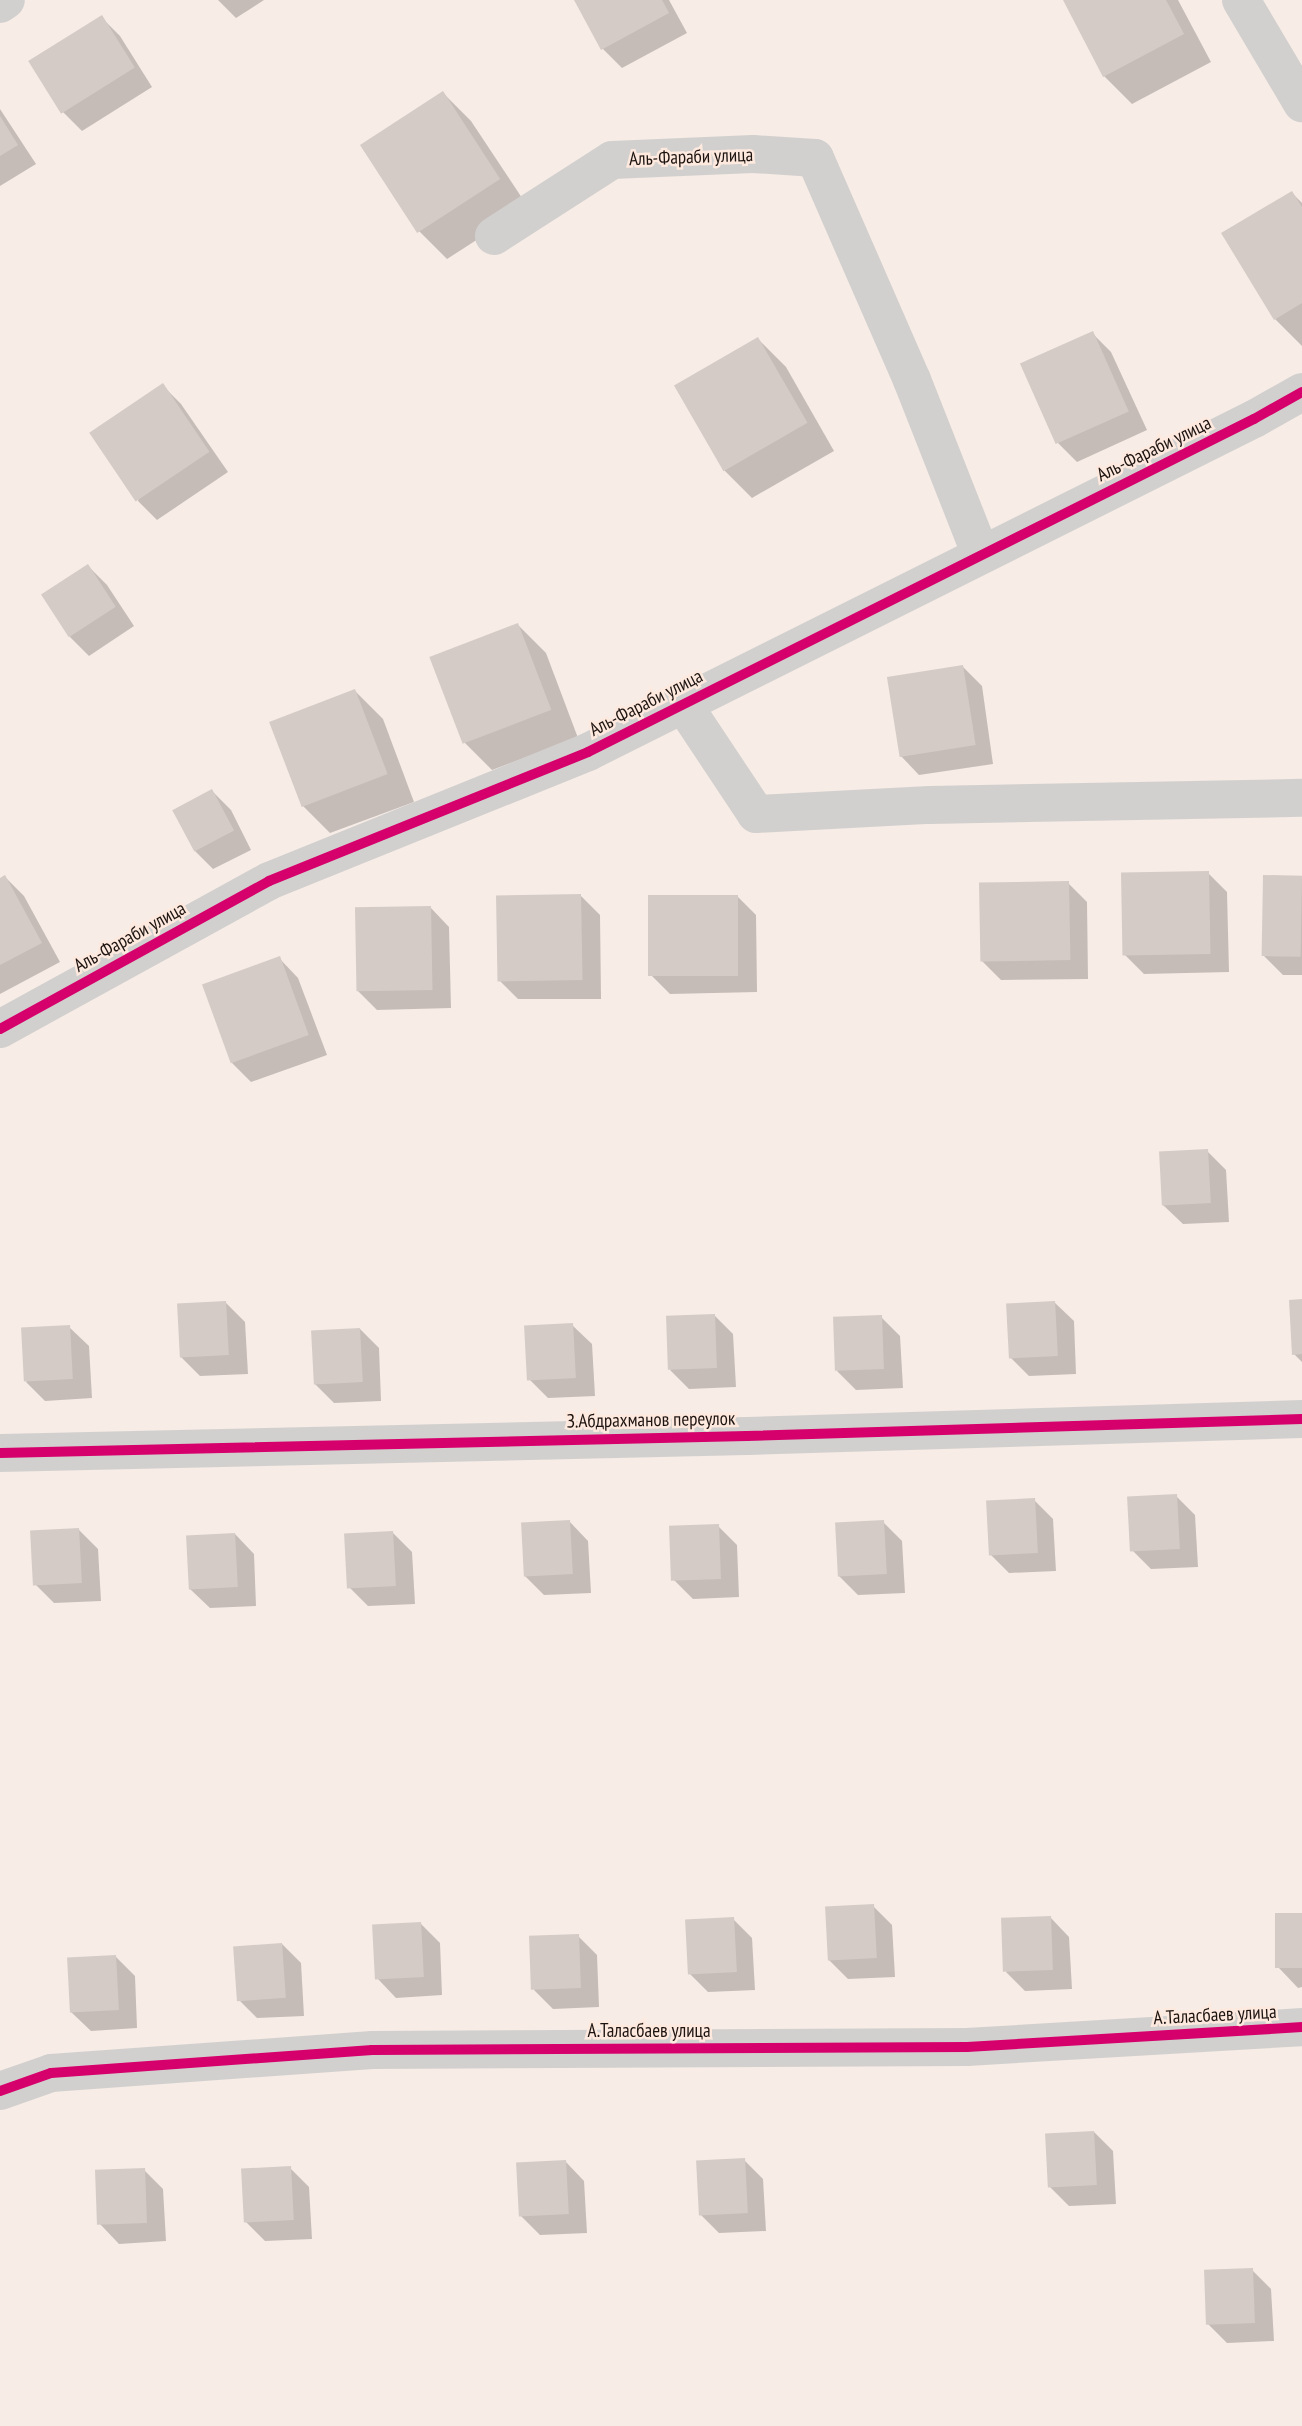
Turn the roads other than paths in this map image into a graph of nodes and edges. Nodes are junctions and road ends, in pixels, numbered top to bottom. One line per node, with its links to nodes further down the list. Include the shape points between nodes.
1 (6, 0): 3 (street)
2 (1241, 0): 4 (street)
3 (0, 4)
4 (1302, 103)
5 (494, 236): 7 (street, Аль-Фараби улица, via 612,160 753,154 815,158 912,380)
6 (1302, 392): 7 (street, Аль-Фараби улица)
7 (981, 555): 8 (street, Аль-Фараби улица)
8 (683, 704): 9 (street, Аль-Фараби улица, via 756,814 930,805); 10 (street, Аль-Фараби улица, via 588,752 269,881)
9 (1302, 798)
10 (0, 1029)
11 (1302, 1419): 12 (street, З.Абдрахманов переулок)
12 (0, 1453)
13 (1302, 2027): 14 (street, А.Таласбаев улица, via 967,2047 372,2050 51,2073)
14 (0, 2091)

